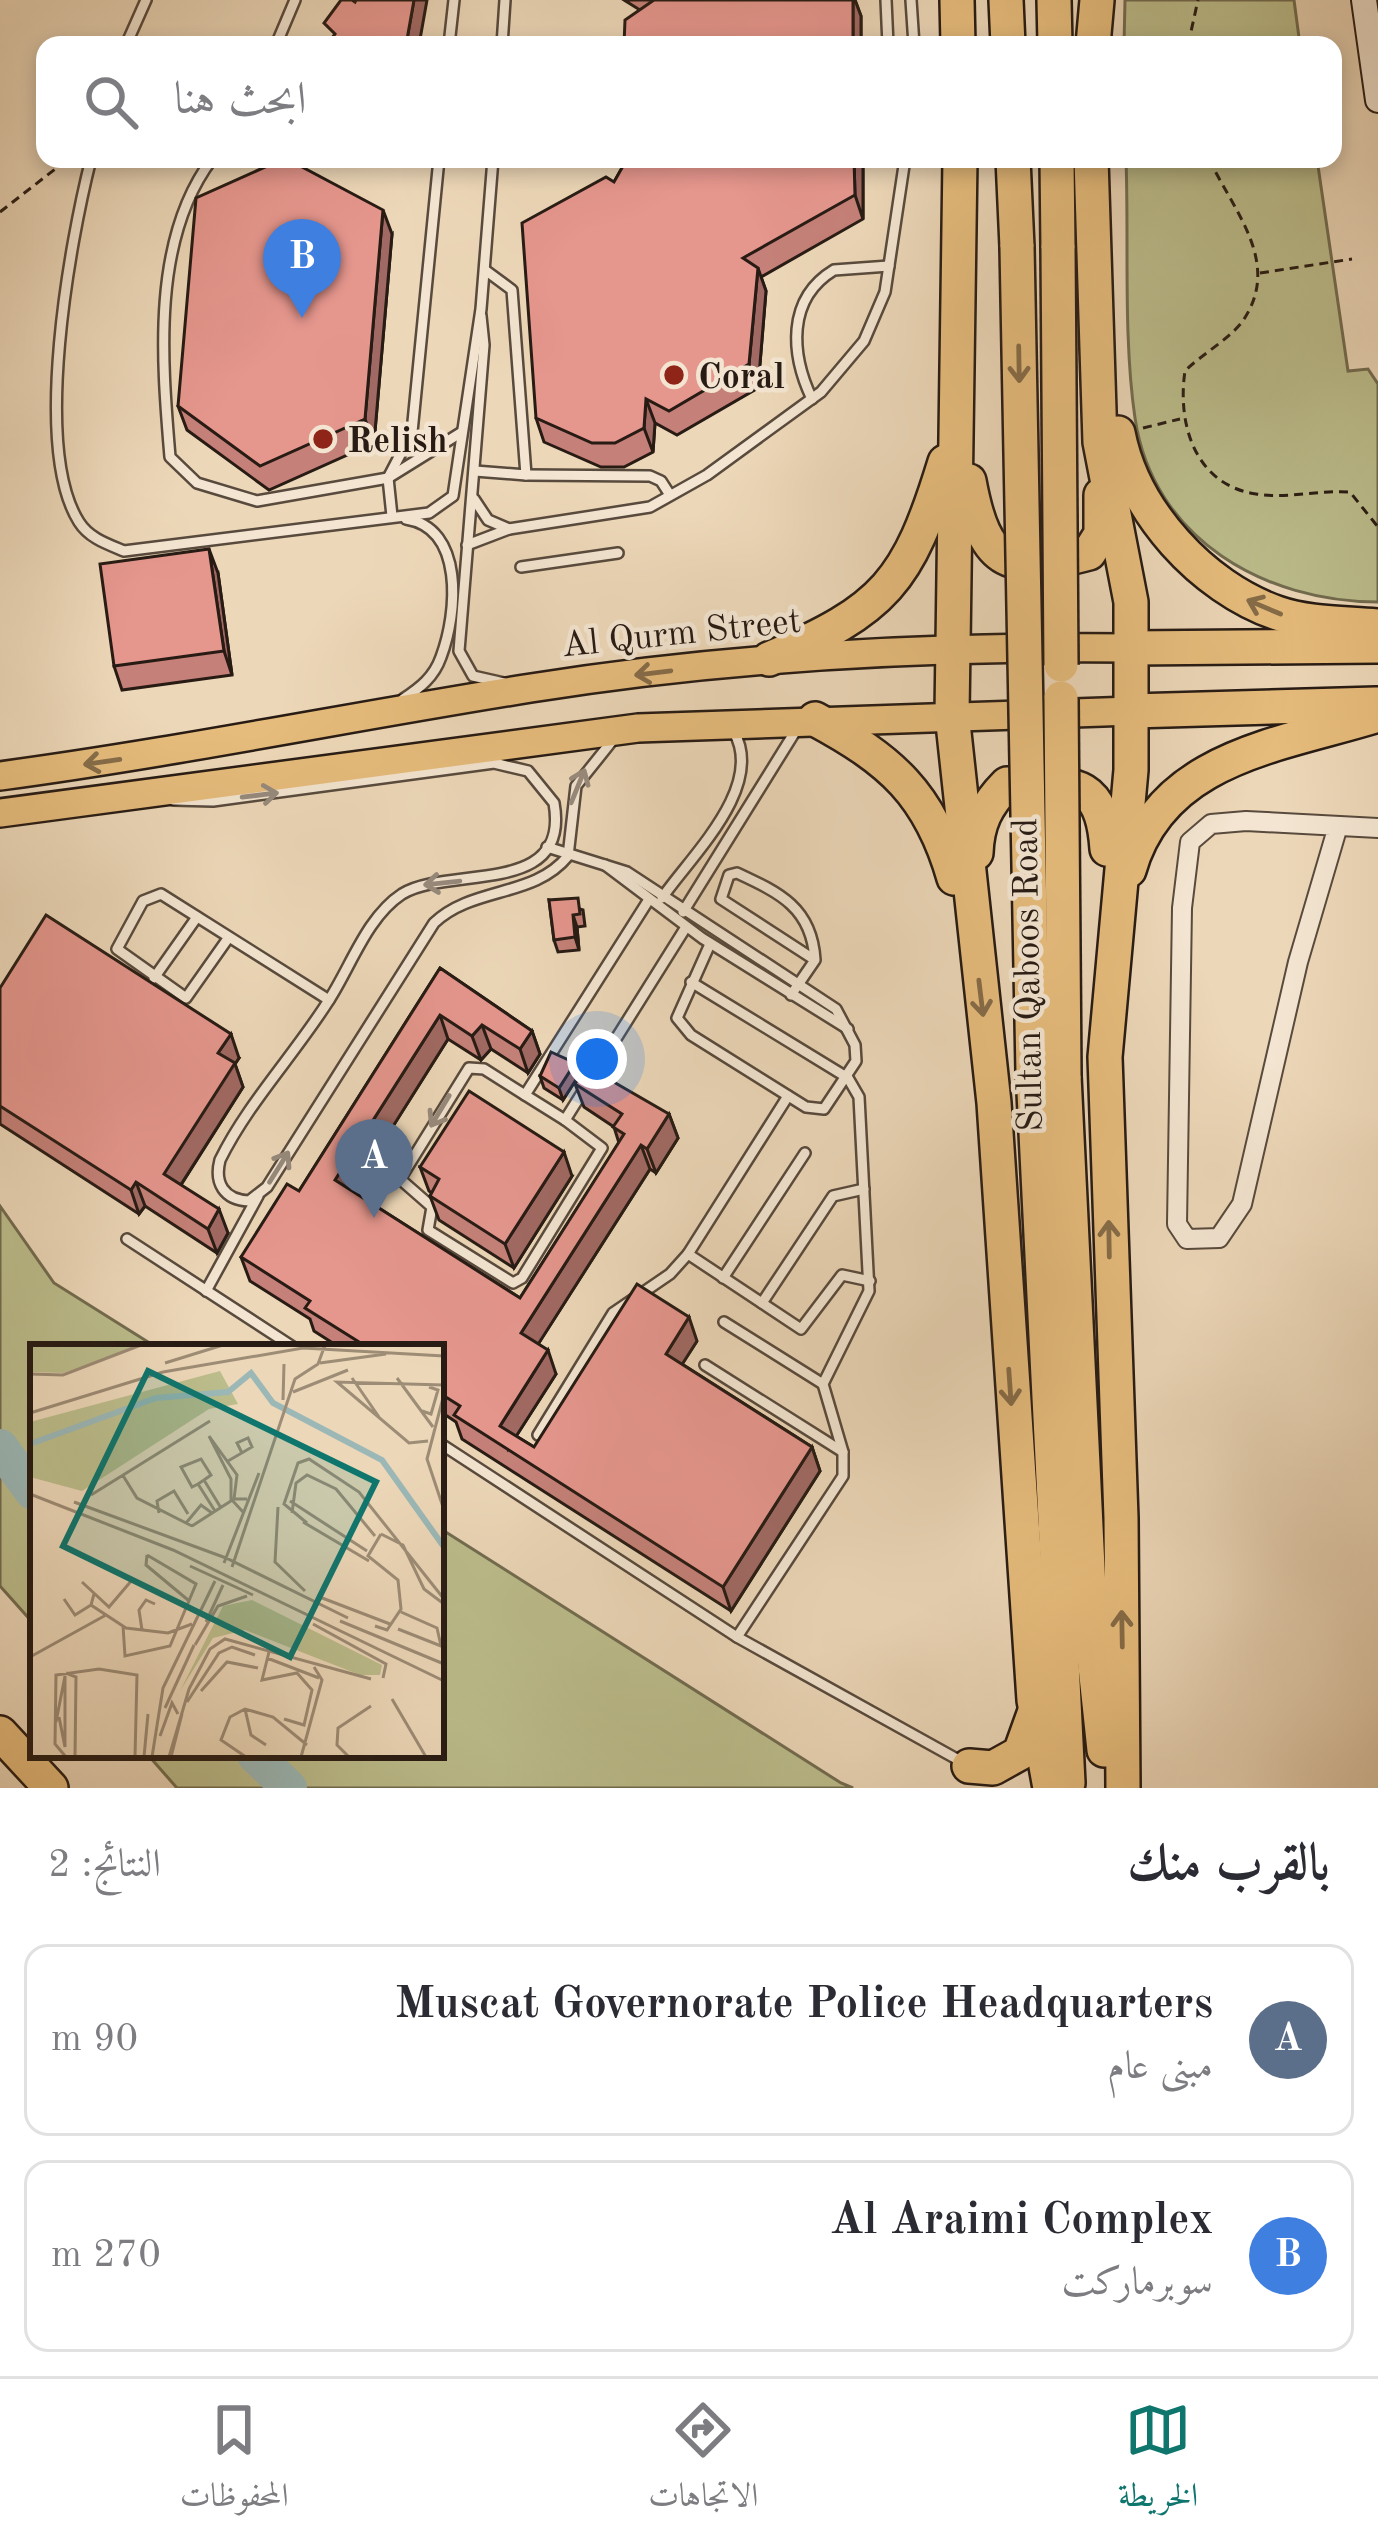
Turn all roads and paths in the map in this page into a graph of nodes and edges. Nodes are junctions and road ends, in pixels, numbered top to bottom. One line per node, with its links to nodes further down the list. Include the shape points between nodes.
1 (146, 0): 13 (lane)
2 (295, 0): 14 (lane)
3 (454, 0): 15 (lane)
4 (505, 0): 16 (lane)
5 (886, 0): 17 (lane)
6 (957, 0): 19 (highway)
7 (1006, 0): 20 (highway)
8 (1054, 0): 21 (highway)
9 (1094, 0): 22 (highway)
10 (1198, 0): 23 (path)
11 (1364, 0): 24 (street)
12 (909, 2): 18 (lane)
13 (130, 36)
14 (280, 36)
15 (450, 36)
16 (503, 36)
17 (888, 36)
18 (913, 36)
19 (958, 36)
20 (1008, 36)
21 (1055, 36)
22 (1092, 36)
23 (1191, 36)
24 (1378, 100)
25 (56, 168): 36 (path)
26 (88, 168): 52 (lane, via 74,219 58,446 65,496 81,526 124,551)
27 (207, 168): 49 (lane, via 174,229 165,381 170,458 197,483 257,501)
28 (438, 168): 49 (lane, via 412,431)
29 (493, 168): 39 (lane)
30 (902, 168): 38 (lane)
31 (960, 168): 44 (highway)
32 (1013, 168): 98 (highway, Sultan Qaboos Road, one-way to 98, bridge)
33 (1057, 168): 98 (highway, Sultan Qaboos Road, bridge)
34 (1091, 168): 46 (highway)
35 (1214, 168): 40 (path, via 1258,250)
36 (0, 212)
37 (1352, 259): 40 (path)
38 (889, 266): 42 (lane, via 864,341); 42 (lane, via 834,270 805,299 795,346)
39 (484, 270): 41 (lane); 48 (lane, via 512,290)
40 (1258, 274): 43 (path, via 1241,322 1185,371)
41 (481, 309): 45 (lane); 47 (lane)
42 (812, 399): 51 (lane)
43 (1182, 419): 46 (path); 53 (path, via 1203,463 1233,488 1259,495 1351,492)
44 (958, 420): 46 (highway, via 982,532 1010,562 1027,567 1089,553 1096,544); 59 (highway); 62 (highway, via 923,532 902,571 870,608)
45 (462, 432): 49 (lane); 52 (lane, via 453,496 429,513)
46 (1109, 438): 58 (highway, one-way to 46, via 1296,618 1228,588 1153,515); 61 (highway)
47 (475, 471): 48 (lane); 50 (lane)
48 (526, 475): 51 (lane, via 650,476)
49 (388, 478): 52 (lane)
50 (472, 494): 54 (lane, via 488,520); 55 (lane)
51 (670, 495): 54 (lane, via 607,517)
52 (392, 516): 70 (lane, via 424,521 447,544 441,658 425,685 401,700)
53 (1378, 526)
54 (509, 529): 55 (lane)
55 (467, 544): 63 (lane, via 458,632 465,669)
56 (618, 553): 57 (lane)
57 (521, 567)
58 (1378, 626)
59 (952, 646): 61 (main road, Al Qurm Street); 62 (main road, Al Qurm Street); 66 (highway)
60 (1378, 646): 61 (highway, Al Qurm Street)
61 (1131, 648): 65 (highway)
62 (769, 659): 63 (main road, Al Qurm Street, one-way to 63)
63 (533, 687): 70 (main road, Al Qurm Street)
64 (1378, 704): 65 (highway)
65 (1132, 711): 66 (main road); 87 (highway)
66 (952, 715): 68 (main road); 90 (highway)
67 (1378, 715): 87 (highway, via 1222,761 1184,784 1135,850)
68 (809, 719): 69 (main road); 84 (lane); 90 (highway, via 889,766 922,799 945,844)
69 (726, 723): 71 (main road); 82 (lane, via 741,747 744,774)
70 (318, 726): 72 (main road, Al Qurm Street, one-way to 72)
71 (638, 728): 73 (main road); 78 (lane, one-way to 71, via 582,773 612,741)
72 (2, 776)
73 (145, 792): 74 (main road); 77 (lane, one-way to 77, via 198,803 507,764 549,792 556,814)
74 (0, 813)
75 (1338, 826): 75 (street, via 1211,824 1190,842 1178,1224 1187,1239 1219,1238 1242,1204); 76 (street)
76 (1378, 828)
77 (548, 847): 78 (lane); 80 (lane, via 532,862)
78 (568, 856): 79 (lane); 81 (lane, via 541,879)
79 (605, 866): 82 (lane); 83 (lane)
80 (481, 879): 81 (lane); 96 (lane, one-way to 96, via 424,884 396,898)
81 (484, 892): 105 (lane, one-way to 81, via 422,939 447,910)
82 (664, 896): 83 (lane); 84 (lane)
83 (652, 904): 86 (lane); 100 (lane)
84 (685, 909): 86 (lane); 94 (lane)
85 (197, 917): 88 (lane); 92 (lane); 92 (lane, via 161,894 143,901 118,949)
86 (681, 924): 89 (lane); 102 (lane)
87 (1113, 929): 90 (highway, via 1105,812 1092,795 1060,784 1007,784 977,831); 128 (highway, one-way to 87, via 1105,1057)
88 (229, 937): 92 (lane, via 186,998); 96 (lane)
89 (710, 944): 93 (lane); 95 (lane)
90 (974, 945): 120 (highway, one-way to 120, via 994,1103)
91 (815, 960): 91 (lane, via 807,920 791,901 729,875 721,898); 94 (lane)
92 (154, 978)
93 (691, 982): 99 (lane); 101 (lane, via 677,1010 683,1027)
94 (799, 983): 95 (lane); 97 (lane, via 836,1009)
95 (791, 995): 97 (lane)
96 (329, 1000): 105 (lane, via 220,1160 218,1181 230,1198)
97 (848, 1029): 99 (lane, via 856,1061)
98 (1049, 1074): 126 (highway, Sultan Qaboos Road); 127 (highway, Sultan Qaboos Road)
99 (848, 1078): 101 (lane, via 817,1111); 104 (lane, via 859,1097)
100 (525, 1094): 102 (lane); 102 (lane, one-way to 102, via 470,1068 400,1179 432,1207 428,1230 513,1283 602,1148)
101 (788, 1096): 107 (lane)
102 (566, 1120)
103 (805, 1153): 108 (lane)
104 (864, 1189): 109 (lane); 111 (lane, via 832,1196)
105 (258, 1196): 110 (lane)
106 (127, 1239): 110 (lane)
107 (688, 1255): 108 (lane); 116 (lane, via 613,1312)
108 (723, 1278): 111 (lane)
109 (870, 1281): 111 (lane, via 842,1275 807,1328); 115 (lane)
110 (206, 1291): 113 (lane)
111 (762, 1303)
112 (724, 1322): 115 (lane)
113 (287, 1344)
114 (705, 1365): 118 (lane)
115 (824, 1384): 118 (lane)
116 (538, 1435)
117 (444, 1446): 119 (lane)
118 (842, 1452): 119 (lane, via 840,1483)
119 (737, 1636): 122 (lane)
120 (1035, 1707): 122 (highway, via 1020,1753 993,1768); 125 (highway)
121 (0, 1733): 123 (highway)
122 (969, 1766): 124 (highway)
123 (51, 1788)
124 (1004, 1788)
125 (1050, 1788)
126 (1068, 1788)
127 (1107, 1788)
128 (1123, 1788)

